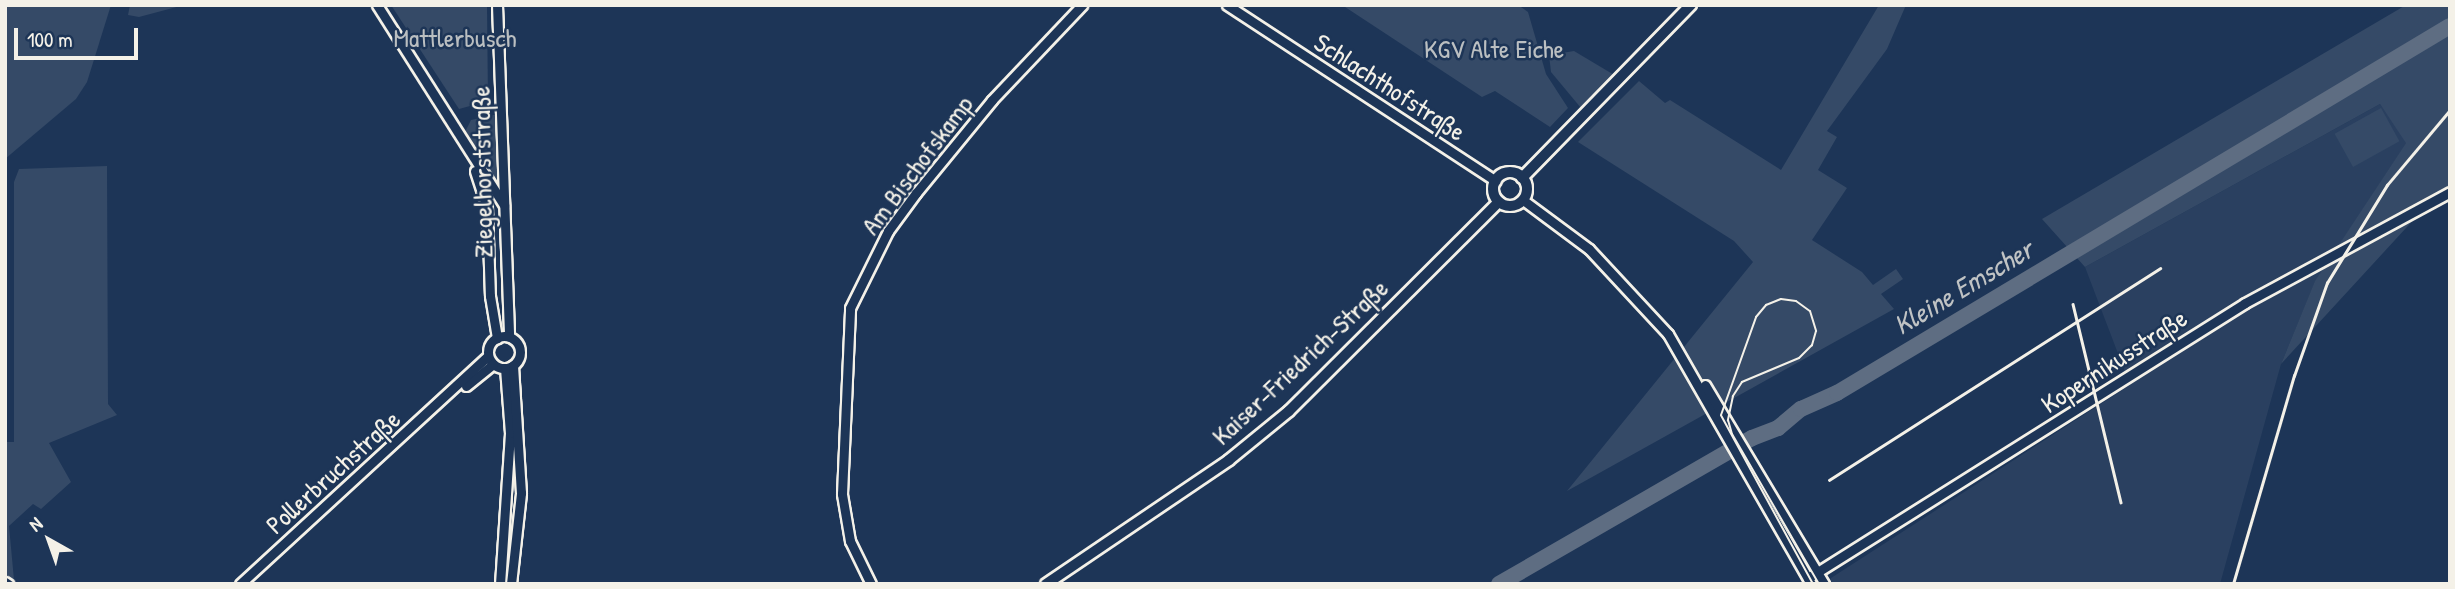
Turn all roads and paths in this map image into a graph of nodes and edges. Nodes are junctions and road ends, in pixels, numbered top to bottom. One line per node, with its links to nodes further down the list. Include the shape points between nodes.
1 (377, 5): 6 (street)
2 (497, 5): 12 (street, Ziegelhorststraße)
3 (1082, 5): 21 (street, Am Bischofskamp, via 992,100 916,193 888,231 850,308 842,494 850,541)
4 (1227, 5): 8 (street, Schlachthofstraße)
5 (1691, 5): 7 (main road)
6 (471, 160): 12 (street); 14 (street, via 487,206 490,296)
7 (1522, 177): 8 (main road, via 1506,173); 10 (main road, via 1527,186)
8 (1496, 181): 11 (main road, via 1494,192)
9 (2450, 191): 17 (street, Kopernikusstraße, via 2245,303)
10 (1523, 200): 11 (main road, via 1514,205); 17 (street, via 1614,273 1691,367)
11 (1499, 202): 22 (main road, Kaiser-Friedrich-Straße, via 1289,411 1229,460)
12 (505, 207): 13 (street, Ziegelhorststraße)
13 (509, 337): 14 (street); 16 (street, Ziegelhorststraße, via 519,348)
14 (497, 338): 15 (street, via 490,344)
15 (491, 360): 16 (street); 18 (street, Pollerbruchstraße)
16 (509, 367): 19 (street, Ziegelhorststraße, via 510,433); 20 (street, Ziegelhorststraße, via 521,493)
17 (1812, 578): 23 (street)
18 (240, 584)
19 (500, 584)
20 (511, 584)
21 (871, 584)
22 (1046, 584)
23 (1824, 584)

